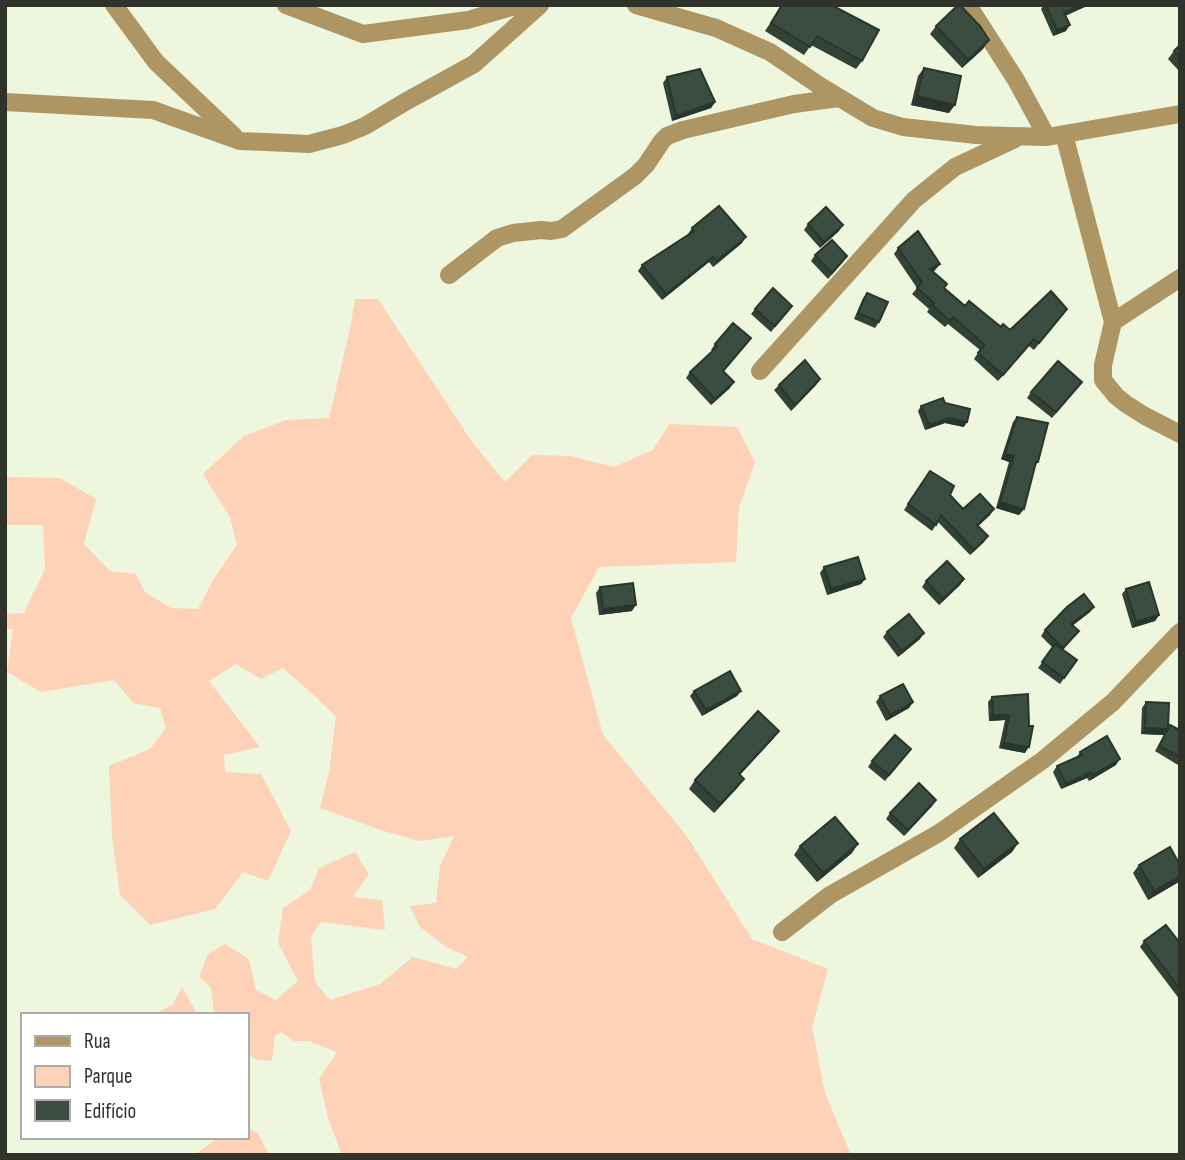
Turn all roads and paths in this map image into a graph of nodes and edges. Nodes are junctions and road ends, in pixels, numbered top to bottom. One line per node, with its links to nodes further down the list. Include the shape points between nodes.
1 (114, 5): 12 (street, via 156,62)
2 (286, 5): 3 (street, via 363,34 468,20)
3 (518, 5)
4 (540, 5): 12 (street, via 474,64 365,126 309,144)
5 (636, 5): 7 (street, via 716,27 770,52)
6 (968, 5): 10 (street)
7 (839, 98): 11 (street, via 873,118 903,127); 13 (street, via 794,104 667,136 635,176 562,229 497,238)
8 (5, 102): 12 (street, via 153,110)
9 (1180, 114): 10 (street)
10 (1055, 136): 11 (street); 15 (street, via 1071,156)
11 (1018, 137): 16 (street, via 955,167 914,200)
12 (240, 141)
13 (449, 275)
14 (1180, 278): 15 (street)
15 (1113, 322): 17 (street, via 1103,380 1126,404)
16 (760, 371)
17 (1180, 434)
18 (1180, 632): 19 (street, via 1113,702 1043,760 939,833 830,895)
19 (782, 932)

